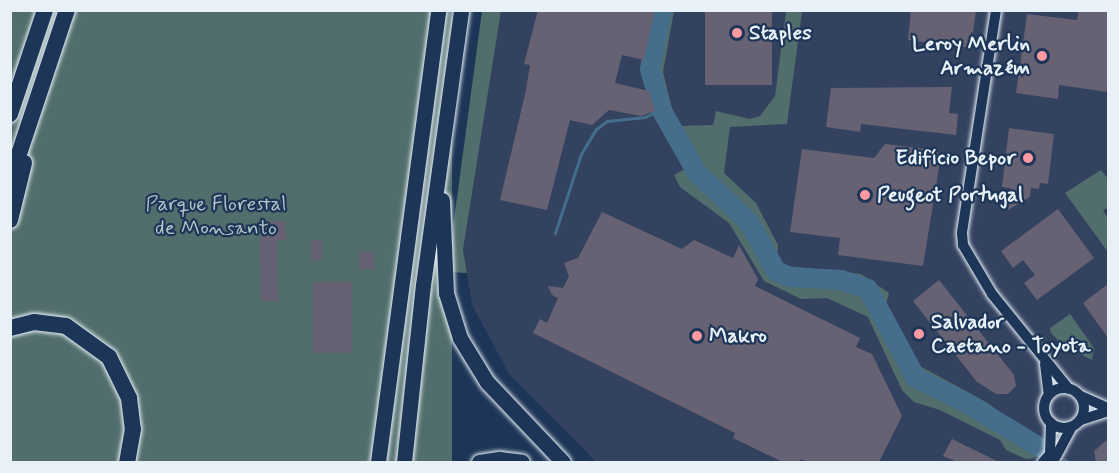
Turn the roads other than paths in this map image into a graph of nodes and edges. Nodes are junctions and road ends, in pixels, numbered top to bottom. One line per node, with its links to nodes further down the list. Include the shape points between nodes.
1 (45, 10): 6 (highway)
2 (67, 10): 7 (highway)
3 (438, 10): 20 (highway)
4 (461, 10): 8 (highway)
5 (996, 10): 12 (street, via 963,245 992,294)
6 (10, 114)
7 (24, 138): 9 (highway); 10 (highway, via 24,177)
8 (439, 173): 21 (highway); 24 (highway, via 446,293 460,338 487,382)
9 (10, 181)
10 (10, 220)
11 (10, 328): 19 (highway, via 33,322 66,326 109,357 129,398 134,429)
12 (1045, 363): 13 (street); 14 (street)
13 (1069, 389): 14 (street); 15 (street)
14 (1049, 395): 17 (street, via 1044,409)
15 (1081, 396): 16 (street); 18 (street, via 1084,404)
16 (1108, 409): 18 (street)
17 (1051, 423): 18 (street, via 1057,427); 25 (street, via 1050,454)
18 (1077, 423): 26 (street)
19 (127, 462)
20 (378, 462)
21 (404, 462)
22 (479, 462): 23 (highway)
23 (522, 462)
24 (563, 462)
25 (1043, 462)
26 (1053, 462)

